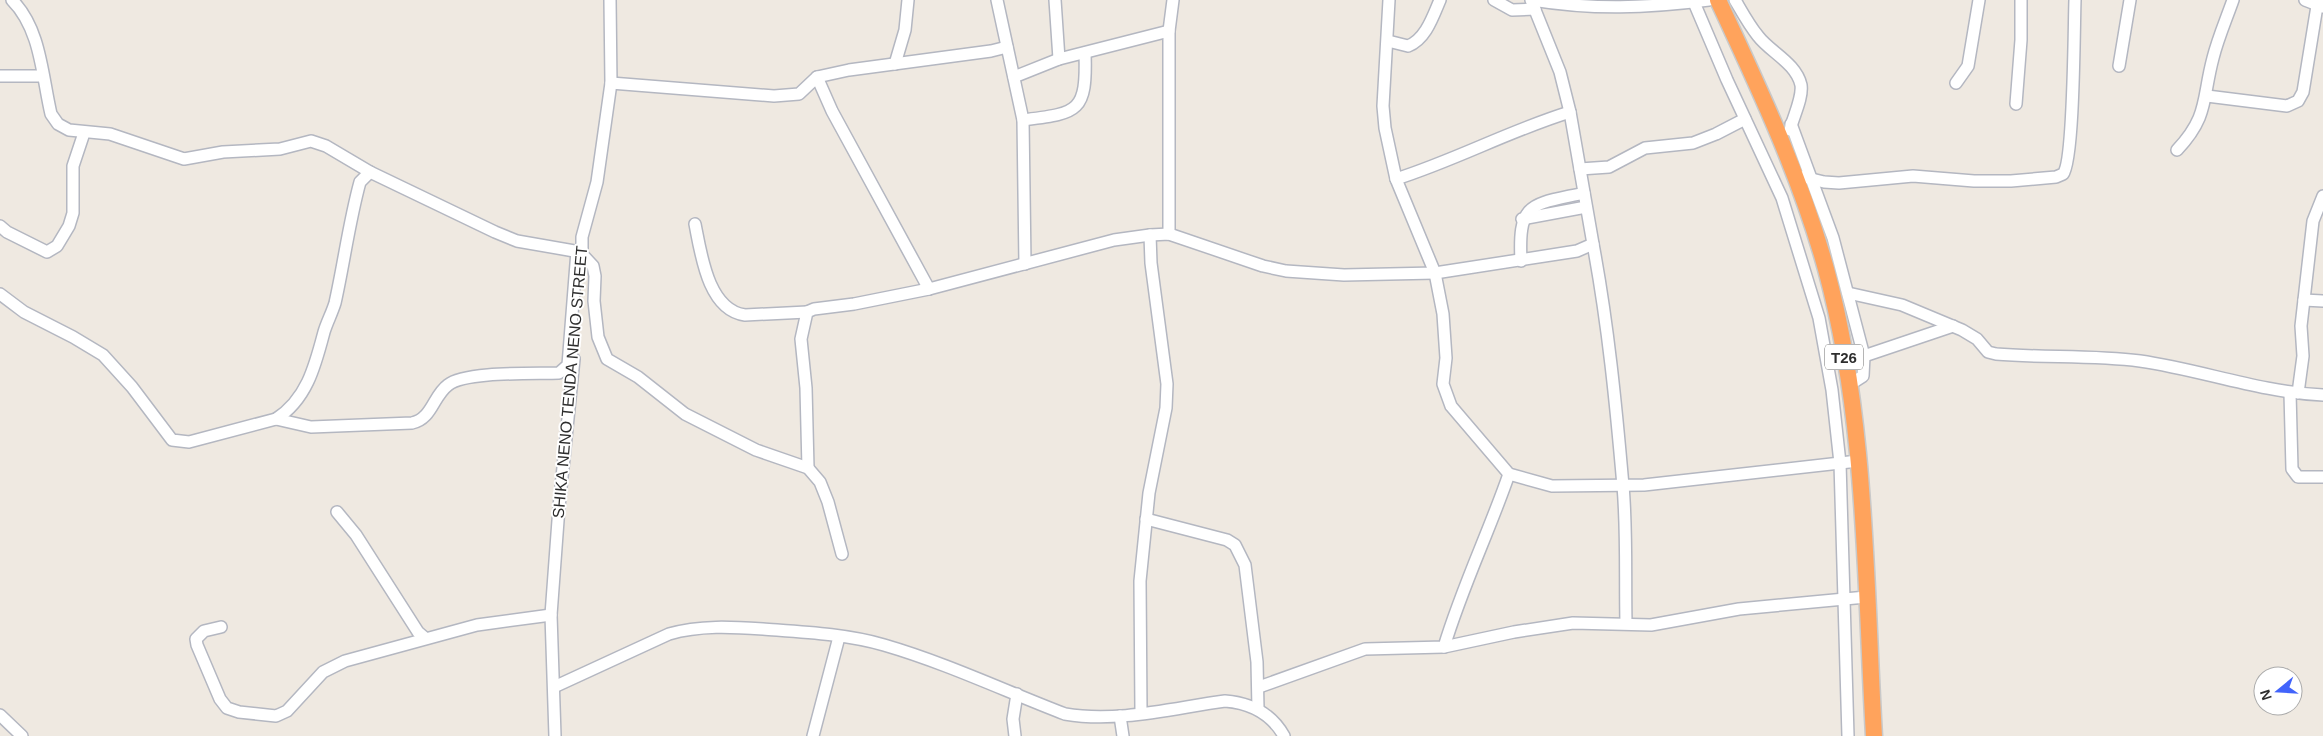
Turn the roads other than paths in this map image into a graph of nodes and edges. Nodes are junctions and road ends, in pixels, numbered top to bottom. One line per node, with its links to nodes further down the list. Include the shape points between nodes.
1 (12, 0): 29 (street, via 24,12 36,40)
2 (610, 0): 33 (street, SHIKA NENO TENDA NENO STREET)
3 (908, 0): 26 (street, via 905,30)
4 (997, 0): 23 (street)
5 (1055, 0): 25 (street)
6 (1173, 0): 21 (street)
7 (1389, 0): 22 (street)
8 (1440, 0): 22 (street, via 1431,22 1416,42 1408,46)
9 (1494, 0): 19 (street, via 1512,10)
10 (1708, 0): 18 (street)
11 (1718, 0): 41 (highway, T26)
12 (1735, 0): 39 (street, via 1758,37 1788,63 1800,84 1801,94)
13 (1979, 0): 32 (street, via 1968,66)
14 (2021, 0): 35 (street)
15 (2075, 0): 47 (street, via 2072,111 2067,166 2063,174 2011,181 1913,176 1839,183)
16 (2130, 0): 27 (street)
17 (2233, 0): 34 (street, via 2214,53)
18 (1694, 1): 19 (street, via 1606,8); 37 (street)
19 (1533, 3): 36 (street, via 1560,72)
20 (2316, 3): 34 (street, via 2303,92 2298,101 2287,106)
21 (1169, 31): 24 (street); 54 (street)
22 (1388, 41): 46 (street, via 1383,106)
23 (1007, 46): 26 (street); 31 (street)
24 (1085, 53): 25 (street); 38 (street, via 1082,98 1075,109 1059,116)
25 (1059, 59): 31 (street)
26 (895, 64): 30 (street)
27 (2119, 66)
28 (0, 76): 29 (street)
29 (42, 76): 40 (street, via 51,114 58,124)
30 (817, 77): 33 (street, via 799,94 774,96); 61 (street, via 832,111)
31 (1014, 78): 38 (street)
32 (1956, 83)
33 (611, 84): 57 (street, SHIKA NENO TENDA NENO STREET, via 597,182)
34 (2207, 96): 42 (street, via 2197,123)
35 (2016, 104)
36 (1570, 112): 43 (street); 46 (street)
37 (1745, 118): 43 (street, via 1693,143 1645,148 1609,167); 74 (street, via 1782,198 1819,318 1832,390)
38 (1023, 120): 59 (street)
39 (1792, 124): 41 (street); 47 (street)
40 (84, 133): 44 (street, via 110,134 184,159 223,152 280,149 311,141 326,146); 53 (street, via 73,166 73,213 57,246 46,252)
41 (1785, 148): 45 (highway, T26)
42 (2178, 150)
43 (1580, 169): 48 (street)
44 (370, 172): 57 (street, via 517,241); 72 (street, via 360,182 334,305 318,358 300,397)
45 (1795, 175): 47 (street); 69 (highway, T26, via 1826,269)
46 (1396, 179): 60 (street)
47 (1811, 179): 62 (street, via 1831,230)
48 (1584, 193): 50 (street); 51 (street, via 1543,203 1530,209)
49 (2323, 196): 64 (street, via 2313,221)
50 (1586, 207): 51 (street); 56 (street)
51 (1522, 219): 58 (street)
52 (695, 224): 66 (street, via 704,268 716,295 727,309 744,315)
53 (0, 226)
54 (1169, 234): 55 (street); 60 (street, via 1286,271 1344,275)
55 (1150, 235): 59 (street, via 1114,240); 80 (street, via 1167,384 1166,408)
56 (1593, 244): 58 (street, via 1577,251); 78 (street, via 1612,368)
57 (579, 252): 72 (street, via 568,365 559,373 482,376 453,382 440,392 427,415 412,423 311,427); 75 (street, via 593,266 598,337 607,359 638,377 685,414 756,450); 84 (street, SHIKA NENO TENDA NENO STREET, via 582,264 578,331)
58 (1521, 261): 60 (street)
59 (1025, 264): 61 (street)
60 (1435, 274): 76 (street, via 1443,314 1445,394 1450,406)
61 (929, 289): 66 (street)
62 (1848, 293): 67 (street, via 1902,305); 68 (street)
63 (0, 294): 72 (street, via 24,312 103,355 172,440 189,442)
64 (2304, 300): 65 (street); 70 (street, via 2301,326 2303,356)
65 (2323, 301)
66 (807, 312): 75 (street, via 801,339)
67 (1954, 326): 68 (street); 70 (street, via 1970,334 1988,352 1996,354 2141,361)
68 (1864, 356): 69 (street, via 1863,376)
69 (1850, 385): 73 (highway, T26)
70 (2294, 393): 71 (street); 77 (street, via 2292,470 2298,477)
71 (2323, 395)
72 (276, 420)
73 (1858, 461): 74 (street); 82 (highway, T26)
74 (1840, 463): 78 (street); 83 (street)
75 (808, 468): 81 (street, via 820,482 828,502)
76 (1509, 474): 78 (street, via 1552,486); 89 (street, via 1466,581)
77 (2323, 478)
78 (1623, 486): 85 (street)
79 (337, 512): 88 (street, via 348,523)
80 (1146, 519): 91 (street, via 1227,540 1235,545 1245,565 1249,588); 94 (street, via 1140,581)
81 (842, 554)
82 (1866, 597): 83 (street); 104 (highway, T26)
83 (1842, 598): 85 (street, via 1739,609 1651,625); 103 (street)
84 (551, 615): 88 (street, via 477,625); 90 (street, SHIKA NENO TENDA NENO STREET)
85 (1626, 623): 89 (street, via 1573,624)
86 (222, 627): 88 (street, via 204,631 196,639 220,699 227,708 239,712 276,716 287,711 331,666)
87 (839, 637): 90 (street, via 736,628 684,630); 92 (street, via 884,645); 99 (street)
88 (425, 638)
89 (1444, 647): 91 (street, via 1365,649)
90 (554, 687): 98 (street, SHIKA NENO TENDA NENO STREET)
91 (1259, 687): 93 (street)
92 (1017, 694): 96 (street, via 1065,714); 100 (street, via 1013,719)
93 (1258, 709): 94 (street, via 1243,702 1225,701); 102 (street, via 1279,727)
94 (1141, 712): 96 (street)
95 (0, 716): 97 (street)
96 (1120, 716): 101 (street)
97 (22, 736)
98 (555, 736)
99 (813, 736)
100 (1015, 736)
101 (1122, 736)
102 (1284, 736)
103 (1848, 736)
104 (1874, 736)

